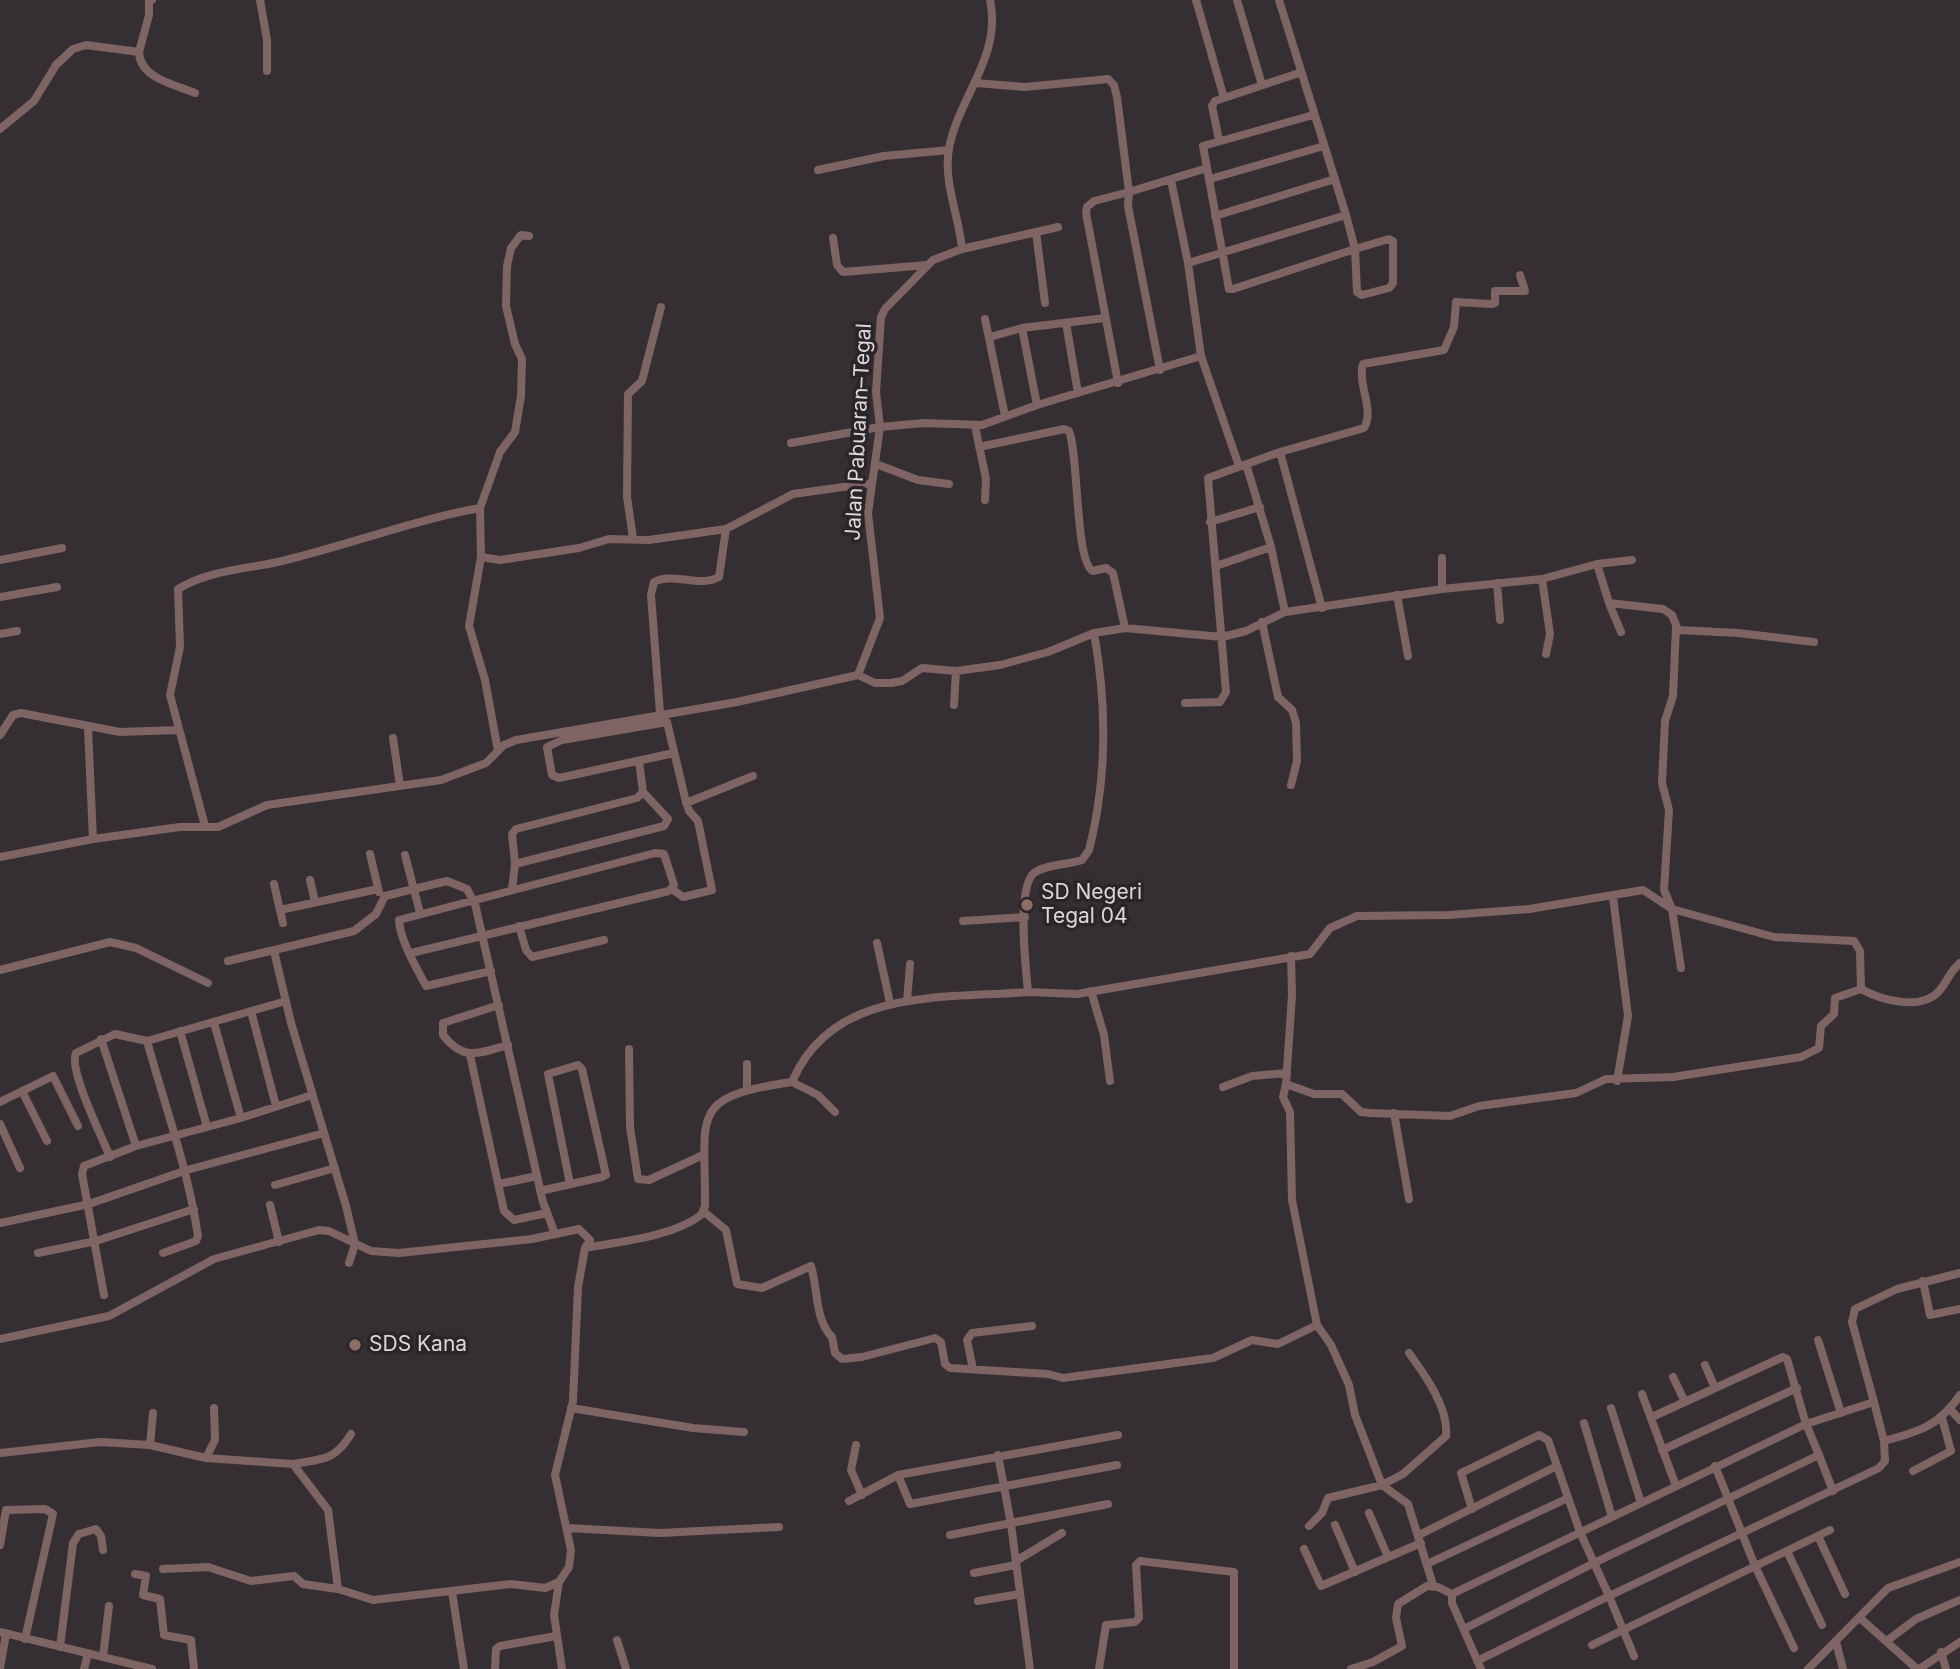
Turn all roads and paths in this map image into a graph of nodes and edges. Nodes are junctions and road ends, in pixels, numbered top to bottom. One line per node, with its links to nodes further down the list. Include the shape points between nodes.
1 (150, 0): 7 (street)
2 (260, 0): 8 (street)
3 (990, 0): 10 (street, via 992,29 985,65)
4 (1196, 0): 13 (street)
5 (1237, 0): 11 (street)
6 (1279, 0): 9 (street)
7 (139, 52): 12 (street, via 147,73); 15 (street, via 86,46 73,49 34,101)
8 (267, 71)
9 (1299, 73): 11 (street); 14 (street)
10 (976, 83): 18 (street, via 958,117); 24 (street, via 1025,87 1102,78 1111,81)
11 (1262, 85): 13 (street)
12 (195, 93)
13 (1224, 98): 16 (street, via 1213,103)
14 (1313, 115): 16 (street); 17 (street)
15 (0, 129)
16 (1219, 141): 19 (street, via 1203,146)
17 (1324, 146): 21 (street); 22 (street)
18 (949, 150): 20 (street, via 884,156); 32 (street, via 947,177)
19 (1207, 168): 21 (street); 23 (street)
20 (818, 170)
21 (1210, 179): 26 (street)
22 (1335, 179): 25 (street); 26 (street)
23 (1171, 180): 24 (street); 34 (street)
24 (1129, 191): 39 (street, via 1087,207); 45 (street, via 1128,206)
25 (1346, 215): 31 (street); 33 (street)
26 (1215, 216): 33 (street)
27 (1058, 227): 28 (street, Jalan Pabuaran–Tegal)
28 (1036, 232): 32 (street, Jalan Pabuaran–Tegal); 37 (street)
29 (529, 236): 61 (street, via 517,239 507,266 507,311 524,376 518,421 492,470)
30 (833, 238): 35 (street, via 837,265 843,272)
31 (1354, 248): 31 (street, via 1359,295 1392,286 1392,239); 33 (street, via 1233,289 1227,285)
32 (962, 249): 35 (street, Jalan Pabuaran–Tegal)
33 (1222, 254): 34 (street)
34 (1188, 263): 44 (street)
35 (927, 265): 51 (street, Jalan Pabuaran–Tegal, via 882,312 876,392)
36 (1520, 275): 54 (street, via 1525,290 1495,291 1494,304 1454,304 1454,327 1444,351 1363,364 1368,418 1364,428)
37 (1045, 303)
38 (661, 307): 64 (street, via 642,381 628,394 627,497)
39 (1105, 318): 41 (street); 46 (street)
40 (985, 319): 43 (street)
41 (1066, 323): 42 (street); 47 (street)
42 (1022, 328): 43 (street); 48 (street)
43 (990, 337): 49 (street)
44 (1200, 356): 45 (street); 56 (street)
45 (1160, 370): 46 (street)
46 (1118, 383): 47 (street)
47 (1078, 393): 48 (street)
48 (1037, 405): 49 (street)
49 (1005, 416): 50 (street)
50 (975, 426): 51 (street); 53 (street)
51 (880, 427): 52 (street); 55 (street, Jalan Pabuaran–Tegal)
52 (791, 443)
53 (979, 447): 59 (street); 84 (street, via 1064,429 1070,432 1086,563 1093,571 1107,568 1113,573)
54 (1280, 452): 56 (street); 80 (street)
55 (876, 464): 57 (street, Jalan Pabuaran–Tegal); 58 (street, via 918,480)
56 (1242, 465): 60 (street); 62 (street, via 1208,478)
57 (872, 483): 63 (street, via 793,494); 95 (street, Jalan Pabuaran–Tegal, via 869,537 880,618)
58 (949, 484)
59 (985, 500)
60 (1260, 507): 62 (street); 65 (street)
61 (480, 508): 67 (street); 100 (street, via 429,517 178,589 180,647 170,695)
62 (1210, 522): 72 (street)
63 (726, 528): 64 (street, via 649,540); 98 (street, via 719,577 654,582)
64 (633, 538): 67 (street, via 500,560)
65 (1271, 547): 72 (street); 81 (street)
66 (62, 548): 69 (street)
67 (481, 557): 103 (street, via 469,626)
68 (1441, 558): 76 (street)
69 (0, 560)
70 (1632, 560): 71 (street)
71 (1597, 564): 73 (street); 79 (street)
72 (1216, 566): 90 (street)
73 (1542, 579): 74 (street); 92 (street, via 1550,634)
74 (1497, 583): 76 (street); 82 (street)
75 (57, 587): 78 (street)
76 (1441, 589): 77 (street)
77 (1397, 595): 80 (street); 93 (street)
78 (0, 597)
79 (1609, 603): 85 (street, via 1663,609 1671,613); 87 (street)
80 (1322, 608): 81 (street)
81 (1285, 612): 83 (street)
82 (1500, 621)
83 (1262, 622): 90 (street); 107 (street, via 1278,697 1292,710 1296,723 1297,761)
84 (1125, 628): 88 (street); 90 (street)
85 (1676, 628): 91 (street); 127 (street, via 1673,696 1665,721 1662,772 1669,810 1664,890)
86 (17, 631): 89 (street)
87 (1621, 632)
88 (1094, 633): 94 (street, via 1012,663); 130 (street, via 1102,678 1102,771 1093,835 1082,860 1034,873 1027,889)
89 (0, 634)
90 (1222, 637): 96 (street, via 1225,698)
91 (1814, 642)
92 (1546, 654)
93 (1408, 656)
94 (956, 670): 95 (street, via 922,668 891,683 875,683); 97 (street)
95 (858, 675): 98 (street, via 737,702)
96 (1185, 703)
97 (954, 705)
98 (660, 713): 103 (street, via 516,740)
99 (88, 728): 100 (street); 101 (street, via 21,713 13,715); 112 (street)
100 (178, 730): 111 (street)
101 (0, 734)
102 (393, 738): 108 (street)
103 (498, 751): 108 (street, via 486,763 441,780)
104 (674, 753): 105 (street); 105 (street, via 665,720 562,740 546,752 552,775 559,778); 110 (street)
105 (639, 761): 109 (street)
106 (753, 776): 110 (street)
107 (1291, 785)
108 (400, 786): 111 (street, via 267,805 222,825)
109 (643, 792): 116 (street, via 616,804 516,829 512,834); 116 (street, via 668,819 664,826)
110 (687, 803): 122 (street, via 698,821 712,890 682,897)
111 (205, 826): 112 (street)
112 (93, 839): 115 (street)
113 (370, 854): 119 (street)
114 (405, 855): 120 (street)
115 (0, 857)
116 (515, 864): 121 (street)
117 (310, 880): 126 (street)
118 (274, 884): 128 (street)
119 (378, 889): 124 (street); 126 (street)
120 (413, 889): 124 (street); 125 (street, via 447,881 467,889); 129 (street)
121 (512, 889): 122 (street, via 655,853 668,860); 125 (street)
122 (672, 890): 133 (street)
123 (1614, 897): 127 (street, via 1647,891); 139 (street, via 1488,913 1357,916 1330,929 1315,951); 164 (street, via 1628,1016)
124 (381, 898): 137 (street, via 376,914 354,931)
125 (473, 899): 129 (street); 134 (street)
126 (315, 902): 128 (street)
127 (1672, 909): 143 (street); 147 (street, via 1787,939 1854,941 1860,951)
128 (280, 910): 132 (street)
129 (420, 913): 138 (street, via 398,922)
130 (1025, 917): 131 (street); 149 (street)
131 (963, 921)
132 (283, 923)
133 (519, 926): 134 (street); 135 (street, via 532,957)
134 (482, 934): 138 (street); 145 (street)
135 (604, 940)
136 (877, 943): 152 (street)
137 (274, 951): 140 (street); 150 (street)
138 (411, 953): 145 (street, via 429,987)
139 (1291, 956): 148 (street); 163 (street)
140 (228, 961)
141 (1960, 963): 147 (street, via 1939,992 1929,998 1886,1000)
142 (910, 964): 151 (street)
143 (1681, 968)
144 (0, 970): 146 (street, via 110,942 136,948)
145 (491, 971): 153 (street)
146 (208, 983)
147 (1861, 989): 164 (street, via 1835,998 1834,1014 1821,1026 1819,1048 1801,1057 1693,1075)
148 (1091, 991): 149 (street); 166 (street, via 1104,1035)
149 (1028, 992): 151 (street)
150 (286, 1001): 154 (street); 171 (street)
151 (907, 1001): 152 (street)
152 (890, 1003): 165 (street, via 853,1016 826,1035 800,1062)
153 (499, 1005): 159 (street); 161 (street, via 443,1023 448,1042)
154 (251, 1012): 155 (street); 173 (street)
155 (214, 1023): 156 (street); 176 (street)
156 (180, 1031): 158 (street); 179 (street)
157 (101, 1040): 158 (street, via 115,1034); 183 (street); 185 (street, via 73,1058)
158 (148, 1041): 181 (street)
159 (508, 1045): 161 (street); 189 (street)
160 (629, 1049): 184 (street, via 630,1127 638,1179 649,1180)
161 (470, 1055): 190 (street)
162 (747, 1064): 169 (street)
163 (1287, 1073): 167 (street); 168 (street, via 1252,1076)
164 (1617, 1081): 175 (street, via 1606,1079 1556,1098 1479,1106 1450,1116)
165 (792, 1082): 169 (street); 174 (street, via 818,1095)
166 (1110, 1082)
167 (1286, 1084): 175 (street, via 1314,1094 1342,1094 1361,1112); 213 (street, via 1283,1097 1290,1112 1292,1200)
168 (1223, 1087)
169 (747, 1089): 184 (street, via 729,1096 712,1111 705,1125)
170 (22, 1091): 172 (street); 178 (street, via 53,1076); 182 (street)
171 (312, 1095): 173 (street); 180 (street)
172 (0, 1102)
173 (276, 1106): 176 (street)
174 (835, 1112)
175 (1394, 1113): 194 (street)
176 (241, 1118): 179 (street)
177 (0, 1124): 186 (street)
178 (78, 1126)
179 (207, 1127): 181 (street)
180 (324, 1133): 187 (street); 188 (street)
181 (173, 1136): 183 (street); 188 (street)
182 (47, 1141)
183 (136, 1146): 185 (street)
184 (703, 1155): 198 (street)
185 (110, 1157): 195 (street, via 82,1169)
186 (20, 1168)
187 (335, 1168): 192 (street); 204 (street)
188 (187, 1170): 195 (street); 197 (street)
189 (537, 1176): 190 (street); 193 (street)
190 (499, 1184): 199 (street, via 509,1219)
191 (570, 1184): 191 (street, via 606,1175 578,1065 548,1074); 193 (street)
192 (275, 1185)
193 (541, 1191): 199 (street)
194 (1409, 1199)
195 (89, 1204): 200 (street); 202 (street)
196 (270, 1205): 203 (street)
197 (194, 1209): 202 (street); 207 (street, via 198,1239)
198 (703, 1211): 205 (street, via 682,1225); 219 (street, via 726,1230 737,1284 762,1288 810,1266 825,1332 832,1337 838,1357 862,1357 935,1338 941,1342 946,1367)
199 (547, 1213): 201 (street)
200 (0, 1223)
201 (555, 1234): 204 (street, via 399,1253 370,1251); 205 (street, via 584,1231 590,1240)
202 (96, 1241): 206 (street); 211 (street)
203 (279, 1242): 204 (street, via 324,1230); 215 (street, via 204,1263 109,1316)
204 (355, 1244): 208 (street)
205 (585, 1248): 228 (street, via 578,1287)
206 (38, 1253)
207 (163, 1253)
208 (349, 1263)
209 (1960, 1273): 210 (street)
210 (1923, 1281): 212 (street, via 1930,1315); 226 (street, via 1855,1309 1852,1322)
211 (104, 1295)
212 (1960, 1309)
213 (1317, 1325): 219 (street, via 1278,1344 1252,1340 1213,1358 1063,1378); 255 (street, via 1349,1385 1355,1415)
214 (1032, 1326): 219 (street, via 972,1333 967,1340)
215 (0, 1339)
216 (1818, 1340): 232 (street)
217 (1409, 1353): 255 (street, via 1433,1389 1446,1436 1403,1474)
218 (1705, 1365): 221 (street)
219 (972, 1369)
220 (1673, 1377): 225 (street)
221 (1715, 1388): 222 (street, via 1783,1357); 225 (street)
222 (1797, 1388): 237 (street); 244 (street)
223 (1642, 1394): 233 (street)
224 (1960, 1395): 230 (street)
225 (1685, 1402): 233 (street)
226 (1874, 1402): 232 (street); 241 (street)
227 (214, 1408): 248 (street, via 215,1440)
228 (571, 1408): 238 (street); 272 (street, via 555,1475)
229 (1611, 1408): 263 (street)
230 (1950, 1409): 234 (street); 235 (street)
231 (153, 1413): 242 (street)
232 (1842, 1413): 237 (street)
233 (1651, 1417): 244 (street)
234 (1942, 1418): 241 (street, via 1924,1429); 253 (street, via 1951,1451)
235 (1960, 1420)
236 (1584, 1423): 267 (street)
237 (1806, 1424): 247 (street); 252 (street)
238 (744, 1432)
239 (351, 1434): 249 (street, via 341,1451 330,1457)
240 (1118, 1435): 246 (street)
241 (1884, 1441): 258 (street, via 1885,1461 1879,1468)
242 (150, 1445): 245 (street, via 86,1442); 248 (street)
243 (856, 1445): 259 (street, via 851,1470)
244 (1662, 1450): 256 (street)
245 (0, 1453)
246 (998, 1455): 254 (street); 257 (street)
247 (1819, 1455): 258 (street); 261 (street)
248 (206, 1458): 249 (street)
249 (293, 1464): 296 (street, via 328,1510)
250 (1117, 1465): 257 (street)
251 (1557, 1466): 260 (street); 265 (street); 265 (street, via 1548,1440 1539,1435 1461,1473)
252 (1715, 1466): 256 (street); 261 (street)
253 (1913, 1471)
254 (898, 1475): 257 (street, via 910,1504); 259 (street)
255 (1382, 1485): 270 (street, via 1328,1498); 279 (street, via 1405,1500)
256 (1676, 1486): 263 (street)
257 (1004, 1487): 268 (street)
258 (1833, 1491): 276 (street)
259 (862, 1494): 262 (street)
260 (1568, 1498): 274 (street); 288 (street)
261 (1728, 1499): 276 (street); 287 (street)
262 (849, 1501)
263 (1642, 1503): 267 (street)
264 (1108, 1504): 268 (street)
265 (1472, 1509): 279 (street)
266 (1369, 1513): 284 (street)
267 (1612, 1517): 274 (street)
268 (1011, 1524): 277 (street); 286 (street)
269 (1335, 1525): 291 (street)
270 (1309, 1526)
271 (779, 1527): 272 (street, via 660,1533)
272 (567, 1528): 294 (street, via 571,1560)
273 (1830, 1530): 278 (street)
274 (1580, 1532): 287 (street); 299 (street)
275 (1062, 1533): 286 (street)
276 (1742, 1533): 289 (street); 301 (street)
277 (950, 1535)
278 (1818, 1536): 283 (street); 300 (street)
279 (1420, 1539): 284 (street); 288 (street)
280 (0, 1545): 311 (street, via 6,1510 46,1509 53,1514)
281 (1304, 1549): 291 (street, via 1321,1586)
282 (103, 1550): 317 (street, via 96,1529 79,1534 72,1544)
283 (1787, 1551): 289 (street); 306 (street)
284 (1388, 1557): 291 (street)
285 (1960, 1562): 305 (street, via 1888,1588)
286 (1016, 1563): 292 (street); 298 (street)
287 (1594, 1563): 301 (street); 307 (street)
288 (1427, 1564): 295 (street)
289 (1755, 1566): 308 (street); 318 (street)
290 (163, 1569): 296 (street, via 208,1567 251,1581 294,1576 303,1584)
291 (1355, 1572)
292 (974, 1573)
293 (135, 1574): 327 (street, via 146,1576 143,1595 160,1599 164,1635 191,1640)
294 (559, 1582): 297 (street, via 545,1588 510,1584); 310 (street)
295 (1433, 1585): 299 (street); 335 (street, via 1398,1604 1402,1646)
296 (338, 1589): 297 (street, via 373,1600)
297 (452, 1591): 328 (street)
298 (1020, 1594): 303 (street); 332 (street)
299 (1452, 1594): 307 (street)
300 (1845, 1594)
301 (1609, 1596): 308 (street); 323 (street)
302 (1960, 1600): 313 (street, via 1916,1619)
303 (978, 1601)
304 (109, 1606): 322 (street)
305 (1860, 1618): 313 (street); 314 (street)
306 (1822, 1625)
307 (1464, 1629): 323 (street)
308 (1623, 1629): 316 (street); 321 (street)
309 (3, 1633): 311 (street); 324 (street)
310 (556, 1636): 329 (street, via 500,1646); 330 (street)
311 (25, 1639): 317 (street)
312 (617, 1640): 331 (street)
313 (1888, 1640): 338 (street)
314 (1836, 1642): 336 (street); 337 (street)
315 (1960, 1642): 319 (street)
316 (1592, 1645)
317 (60, 1647): 320 (street)
318 (1794, 1648)
319 (1941, 1652): 338 (street); 339 (street)
320 (88, 1654): 322 (street); 325 (street)
321 (1634, 1656)
322 (103, 1657): 326 (street)
323 (1479, 1665)
324 (0, 1668)
325 (84, 1669)
326 (152, 1669)
327 (194, 1669)
328 (464, 1669)
329 (495, 1669)
330 (562, 1669)
331 (626, 1669)
332 (1030, 1669)
333 (1099, 1669): 334 (street, via 1106,1625 1139,1618 1136,1565 1140,1561 1234,1572)
334 (1234, 1669)
335 (1351, 1669)
336 (1808, 1669)
337 (1843, 1669)
338 (1918, 1669)
339 (1946, 1669)

